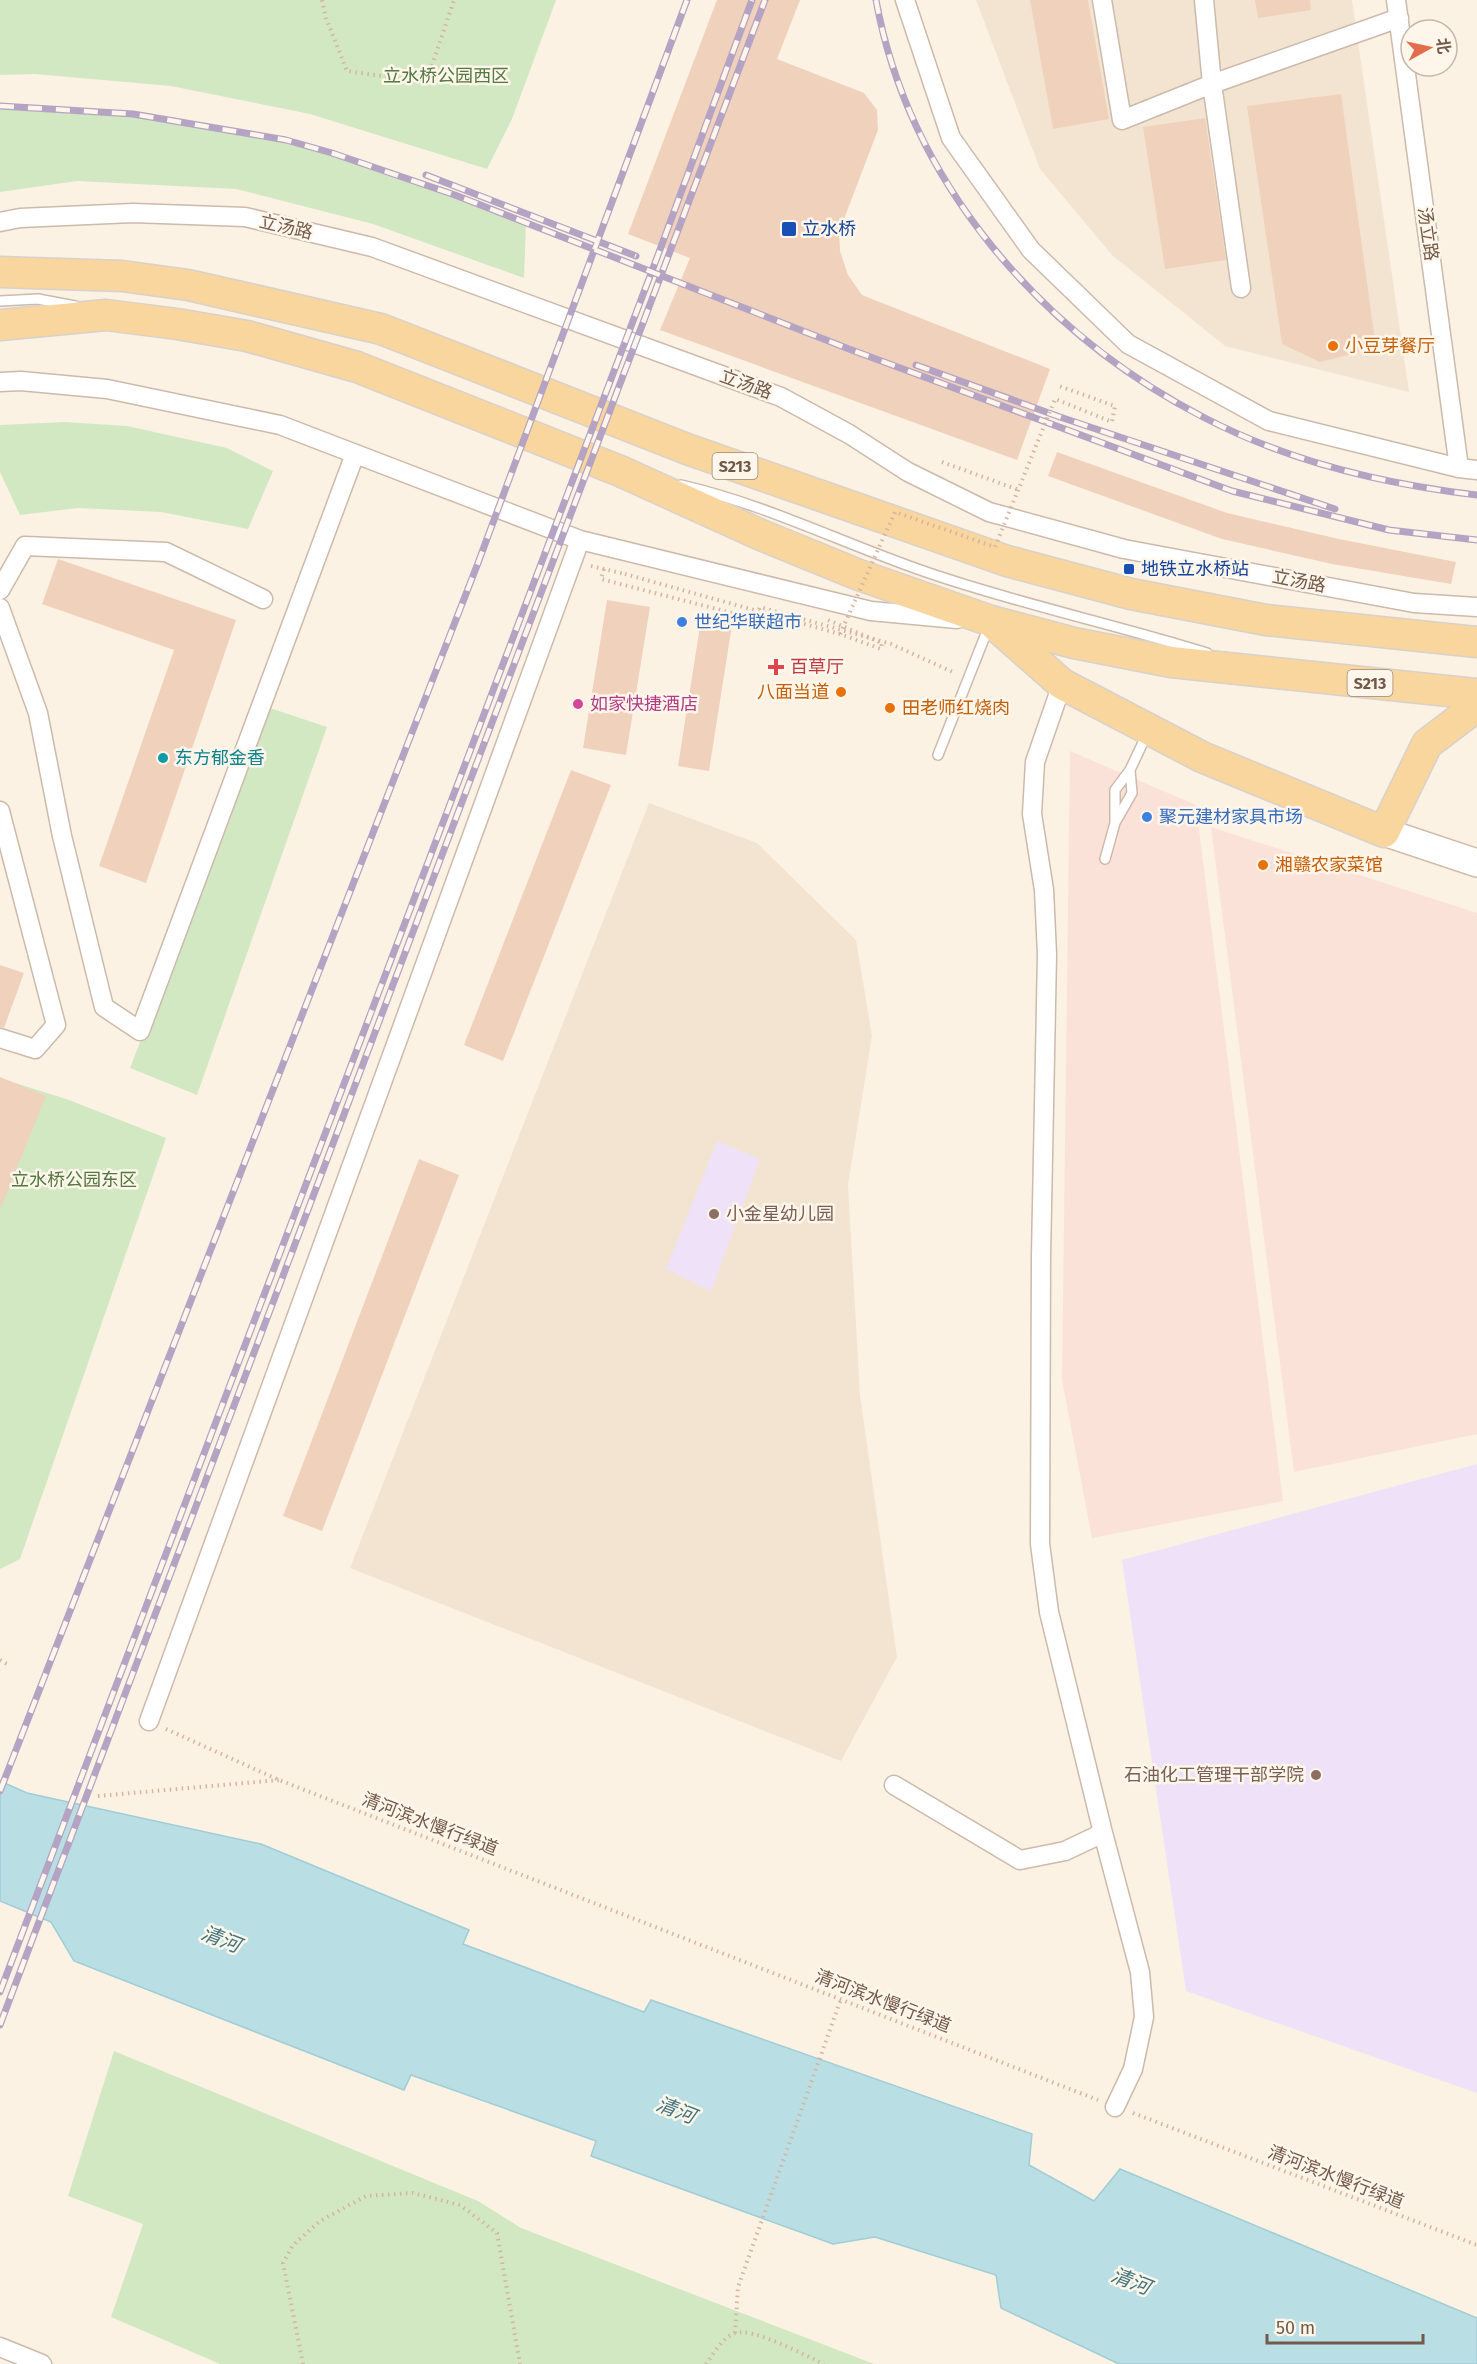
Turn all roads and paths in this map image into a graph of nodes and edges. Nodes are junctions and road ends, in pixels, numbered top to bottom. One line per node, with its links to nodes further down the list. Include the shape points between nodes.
1 (322, 0): 2 (path, via 347,71 409,80 429,74)
2 (453, 0)
3 (905, 0): 20 (street, via 951,138 1031,250 1128,344 1269,422)
4 (1102, 0): 9 (street, via 1122,120)
5 (1204, 0): 9 (street)
6 (1396, 0): 7 (street, 汤立路)
7 (1399, 18): 9 (street)
8 (1408, 78): 20 (street, 汤立路)
9 (1212, 84): 12 (street)
10 (0, 222): 29 (street, 立汤路, via 133,213 245,217 372,247 782,398 908,472 989,512 1124,549 1414,603)
11 (0, 273): 33 (main road, S213, via 122,276 188,285 381,329 687,449 1006,561 1131,594 1266,620)
12 (1241, 288)
13 (0, 301): 14 (lane, via 38,299)
14 (106, 315): 15 (main road, S213); 21 (main road, S213, via 247,336 357,367)
15 (0, 325)
16 (0, 382): 18 (street, S213, via 107,389 280,425)
17 (1059, 386): 22 (path, bridge, via 1115,406 1112,422 1055,399)
18 (355, 454): 23 (street, S213); 28 (street, via 140,1031 104,1007 62,836 38,712)
19 (942, 462): 22 (path)
20 (1468, 469)
21 (620, 471): 31 (main road, S213, via 859,575); 34 (lane, via 705,490 926,572)
22 (1019, 490): 32 (path, bridge, via 995,547 896,512)
23 (580, 540): 31 (street, S213, via 871,611); 50 (street)
24 (591, 566): 25 (path)
25 (604, 569): 32 (path, bridge); 35 (path, via 601,579 755,619 760,607 871,638)
26 (0, 590): 27 (street, via 25,546 166,552)
27 (263, 599)
28 (0, 608)
29 (1477, 608)
30 (828, 620): 32 (path, bridge, via 882,643 881,649)
31 (991, 621): 34 (main road, S213, via 1074,643 1171,662); 36 (main road); 40 (lane)
32 (840, 634)
33 (1477, 642)
34 (1263, 670): 37 (main road, S213)
35 (961, 676)
36 (1062, 684): 39 (main road); 54 (street, via 1035,762 1032,814 1044,890 1047,954 1040,1544 1049,1612)
37 (1477, 693)
38 (1477, 706): 44 (main road, via 1427,744)
39 (1150, 730): 41 (lane); 44 (main road, via 1202,757)
40 (938, 755)
41 (1130, 770): 43 (lane, via 1132,793); 43 (lane, via 1115,790)
42 (0, 811): 47 (street, via 56,1025 35,1049)
43 (1115, 823): 45 (lane)
44 (1384, 832): 46 (street)
45 (1105, 859)
46 (1477, 862)
47 (0, 1038)
48 (0, 1660): 49 (path)
49 (7, 1664)
50 (148, 1721): 51 (path, 清河滨水慢行绿道)
51 (279, 1780): 53 (path, 清河滨水慢行绿道); 55 (path, 清河滨水慢行绿道)
52 (894, 1785): 54 (street, via 1020,1860 1065,1851)
53 (98, 1796)
54 (1103, 1833): 56 (street, via 1140,1972 1144,2017 1133,2069)
55 (841, 2000): 56 (path, 清河滨水慢行绿道); 58 (path, via 738,2287)
56 (1115, 2107): 57 (path, 清河滨水慢行绿道)
57 (1477, 2245)
58 (735, 2333): 63 (path, via 720,2344); 64 (path, via 750,2332)
59 (0, 2347): 60 (street)
60 (42, 2364)
61 (303, 2364): 62 (path, via 283,2263 293,2245 320,2221 366,2196 413,2193 460,2205 497,2233)
62 (520, 2364)
63 (706, 2364)
64 (824, 2364)

